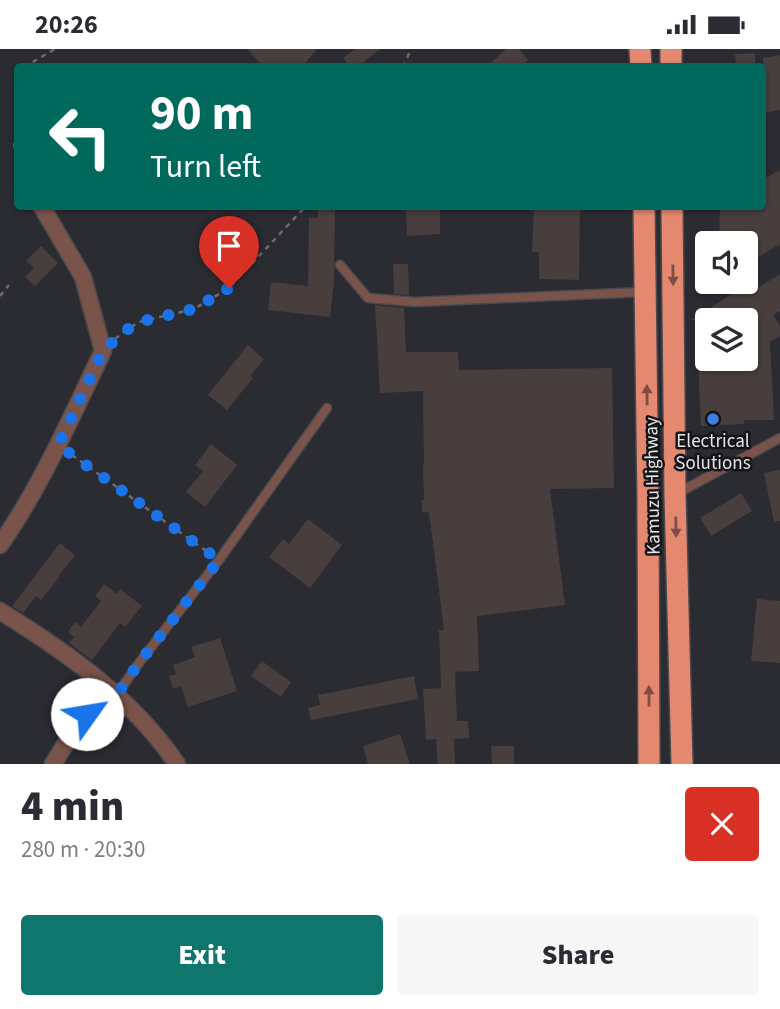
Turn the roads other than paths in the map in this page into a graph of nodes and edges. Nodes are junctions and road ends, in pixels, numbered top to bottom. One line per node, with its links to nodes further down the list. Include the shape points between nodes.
1 (44, 210): 9 (street, via 83,277 103,351 58,445)
2 (644, 210): 5 (highway, Kamuzu Highway)
3 (672, 210): 8 (highway, Kamuzu Highway, one-way to 8)
4 (340, 265): 5 (lane, via 368,297 415,302)
5 (646, 292): 14 (highway, Kamuzu Highway, one-way to 5)
6 (327, 408): 11 (lane)
7 (780, 438): 8 (lane)
8 (675, 495): 15 (highway, Kamuzu Highway, one-way to 15)
9 (0, 545)
10 (0, 611): 11 (street)
11 (117, 694): 12 (street, via 87,714); 13 (street)
12 (53, 764)
13 (177, 764)
14 (649, 764)
15 (682, 764)

